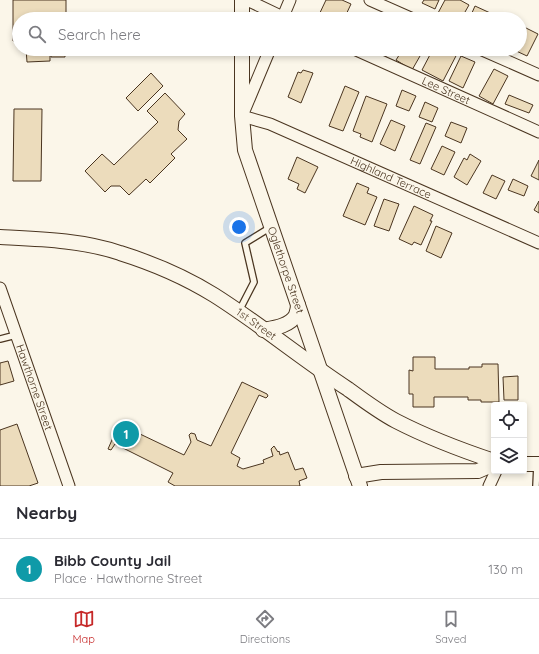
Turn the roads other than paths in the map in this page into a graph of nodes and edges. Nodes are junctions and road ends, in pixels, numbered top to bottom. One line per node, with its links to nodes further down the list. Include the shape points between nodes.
1 (242, 0): 5 (street)
2 (247, 0): 6 (street)
3 (290, 0): 7 (street)
4 (370, 0): 8 (street)
5 (242, 12)
6 (272, 12)
7 (286, 12)
8 (397, 12)
9 (242, 56): 14 (street, Oglethorpe Street)
10 (267, 56): 14 (street)
11 (370, 56): 15 (street, Lee Street)
12 (496, 56): 13 (street)
13 (539, 75)
14 (242, 116): 16 (street, Oglethorpe Street, via 245,150); 18 (street, Highland Terrace, via 270,124)
15 (539, 132)
16 (271, 227): 21 (street, Oglethorpe Street); 22 (lane, via 245,243 254,282)
17 (0, 237): 22 (street, 1st Street, via 81,244 119,252 190,282)
18 (539, 243)
19 (0, 288): 20 (street, Hawthorne Street)
20 (2, 299): 24 (street, Hawthorne Street)
21 (298, 305): 23 (street, via 296,316 288,323); 26 (street, Oglethorpe Street)
22 (238, 312): 23 (street, 1st Street)
23 (263, 330): 26 (street, 1st Street)
24 (16, 335): 25 (lane); 32 (street, Hawthorne Street)
25 (0, 340)
26 (322, 372): 27 (street, 1st Street, via 395,421); 31 (street, Oglethorpe Street)
27 (491, 460)
28 (533, 464): 34 (lane)
29 (491, 465): 31 (street, via 478,471 381,472)
30 (495, 474): 33 (street)
31 (358, 481)
32 (69, 486)
33 (489, 486)
34 (536, 486)

